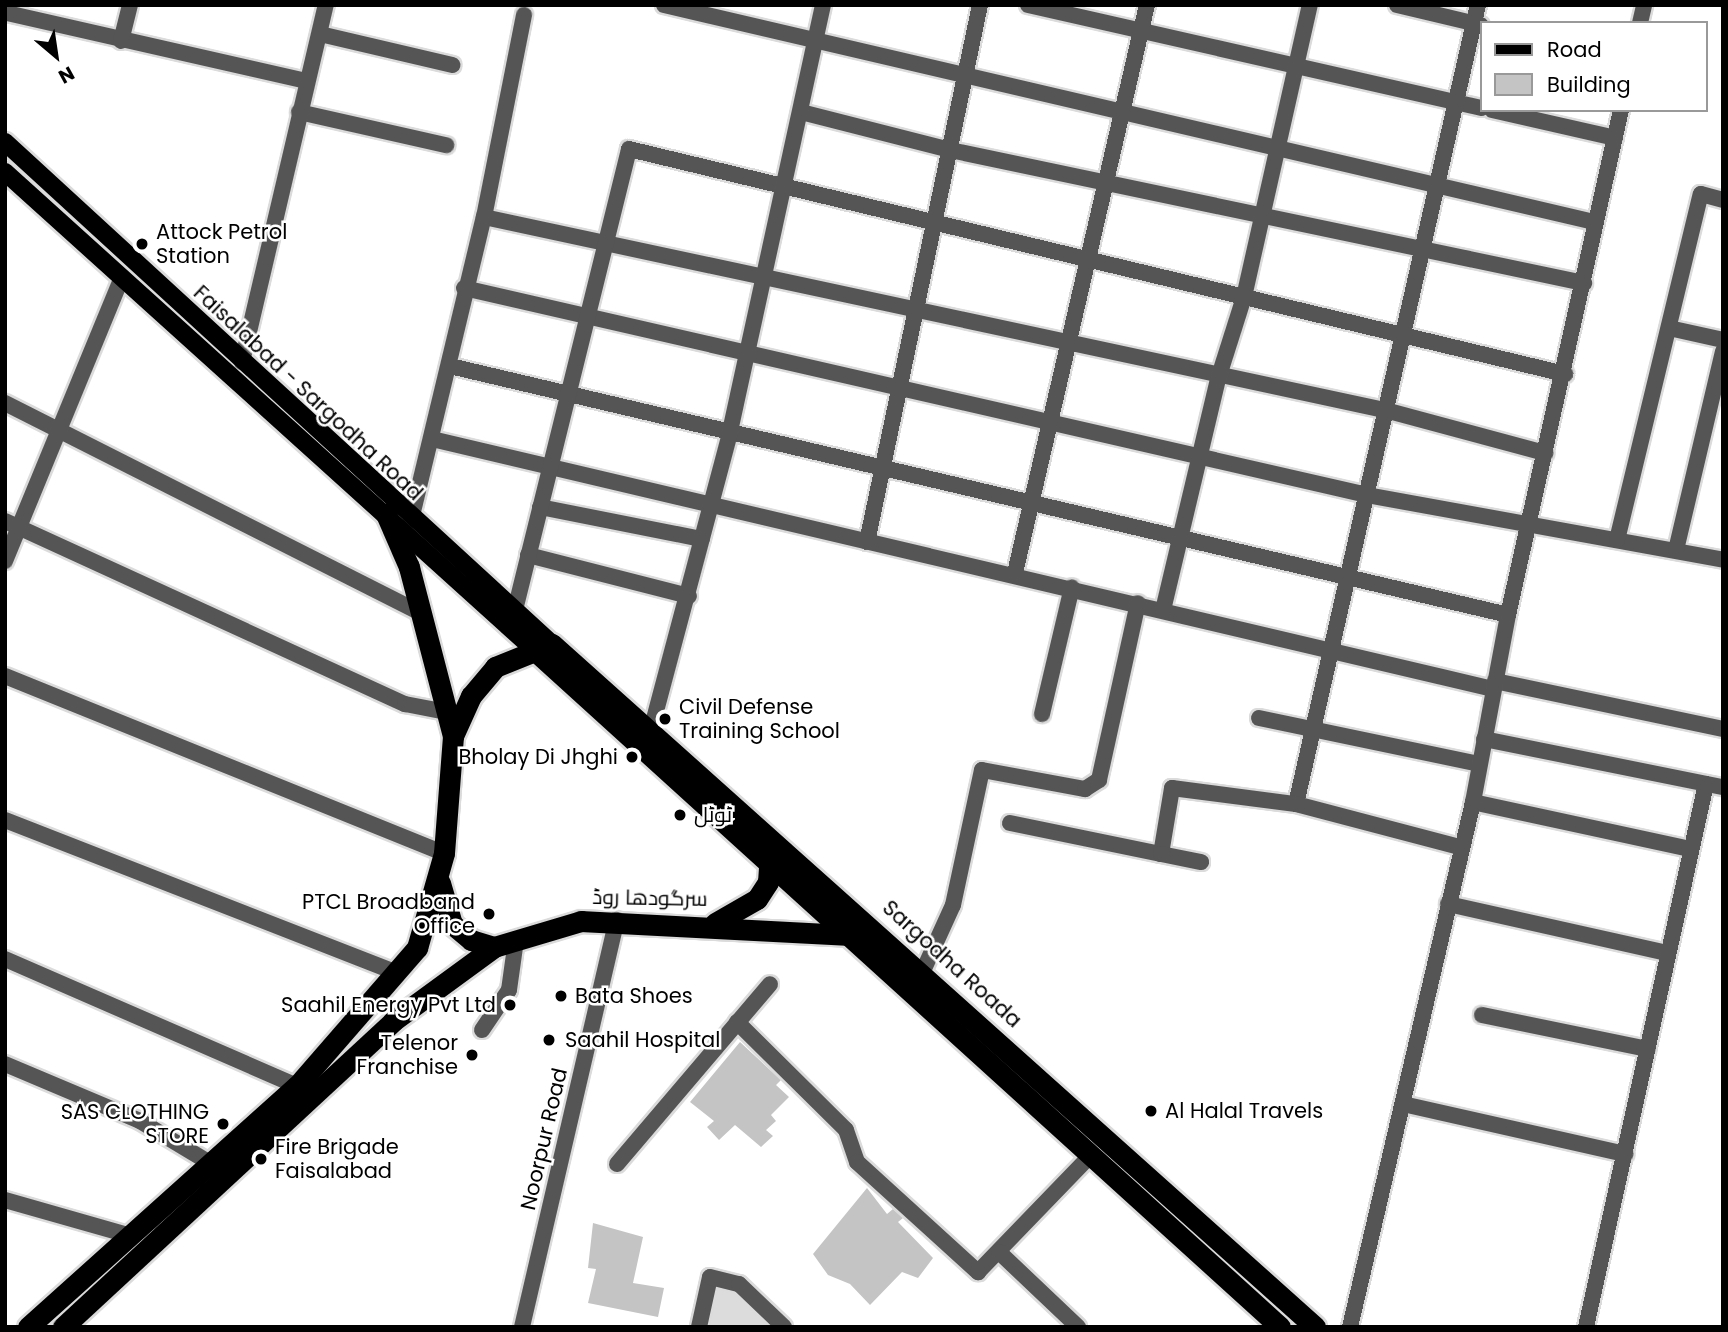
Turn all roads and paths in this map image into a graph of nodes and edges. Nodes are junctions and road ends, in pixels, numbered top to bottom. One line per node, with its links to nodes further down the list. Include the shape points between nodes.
1 (130, 5): 16 (street)
2 (326, 5): 15 (street)
3 (664, 5): 17 (street)
4 (823, 5): 17 (street)
5 (980, 5): 20 (street)
6 (1028, 5): 14 (street)
7 (1147, 5): 14 (street)
8 (1310, 5): 18 (street)
9 (1397, 5): 13 (street)
10 (1478, 5): 13 (street)
11 (7, 13): 16 (street)
12 (524, 15): 39 (street)
13 (1477, 24): 22 (street)
14 (1143, 30): 18 (street); 25 (street)
15 (320, 34): 19 (street); 21 (street)
16 (121, 41): 21 (street)
17 (814, 43): 20 (street); 28 (street)
18 (1297, 63): 22 (street); 32 (street)
19 (452, 65)
20 (965, 74): 25 (street); 33 (street)
21 (306, 81): 24 (street)
22 (1456, 102): 23 (street); 36 (street)
23 (1480, 108)
24 (299, 112): 31 (street); 59 (street)
25 (1126, 112): 32 (street); 35 (street)
26 (1501, 112): 29 (street)
27 (1621, 112): 29 (street)
28 (801, 113): 33 (street); 37 (street)
29 (1615, 138): 42 (street)
30 (5, 142): 59 (main road, Faisalabad - Sargodha Road)
31 (446, 145)
32 (1277, 146): 36 (street); 40 (street)
33 (950, 150): 35 (street); 41 (street)
34 (5, 173): 47 (main road, Faisalabad - Sargodha Road)
35 (1111, 181): 40 (street); 45 (street)
36 (1435, 184): 42 (street); 44 (street)
37 (784, 186): 41 (street); 43 (street, via 629,149); 46 (street)
38 (1723, 200): 53 (street, via 1700,194)
39 (484, 217): 43 (street); 49 (street)
40 (1262, 218): 44 (street); 50 (street)
41 (939, 220): 45 (street); 51 (street)
42 (1594, 222): 48 (street)
43 (604, 240): 46 (street); 52 (street)
44 (1425, 246): 48 (street); 54 (street)
45 (1093, 261): 50 (street); 56 (street)
46 (762, 275): 51 (street); 58 (street)
47 (122, 277): 70 (street); 81 (main road, Faisalabad - Sargodha Road)
48 (1584, 283): 61 (street)
49 (464, 288): 52 (street); 60 (street)
50 (1244, 297): 54 (street); 62 (street)
51 (918, 311): 56 (street); 63 (street)
52 (587, 317): 58 (street); 64 (street)
53 (1669, 328): 55 (street); 87 (street)
54 (1405, 335): 61 (street); 66 (street)
55 (1723, 340)
56 (1072, 342): 62 (street); 68 (street)
57 (1723, 351): 67 (street)
58 (746, 353): 63 (street); 71 (street)
59 (242, 362): 82 (main road, Faisalabad - Sargodha Road)
60 (450, 366): 64 (street); 72 (street)
61 (1564, 374): 73 (street)
62 (1218, 379): 66 (street); 74 (street)
63 (899, 390): 68 (street); 76 (street)
64 (567, 397): 71 (street); 75 (street)
65 (5, 403): 70 (street)
66 (1389, 411): 73 (street); 77 (street)
67 (1706, 422): 69 (street); 89 (street)
68 (1054, 424): 74 (street); 78 (street)
69 (1723, 426)
70 (59, 430): 83 (street); 99 (street)
71 (729, 436): 76 (street); 80 (street)
72 (432, 439): 75 (street); 82 (street)
73 (1545, 453): 84 (street)
74 (1200, 457): 77 (street); 85 (street)
75 (549, 468): 79 (street); 80 (street)
76 (882, 468): 78 (street); 88 (street)
77 (1367, 495): 84 (street); 94 (street)
78 (1035, 504): 85 (street); 93 (street)
79 (540, 507): 86 (street); 90 (street)
80 (709, 507): 86 (street); 88 (street)
81 (386, 514): 99 (highway); 102 (main road, Faisalabad - Sargodha Road)
82 (411, 520): 100 (main road, Faisalabad - Sargodha Road)
83 (12, 524): 92 (street); 106 (street, via 405,704)
84 (1529, 526): 87 (street); 101 (street)
85 (1179, 534): 94 (street); 98 (street)
86 (702, 539): 96 (street)
87 (1617, 540): 89 (street)
88 (867, 542): 93 (street)
89 (1676, 550): 91 (street)
90 (528, 555): 96 (street); 100 (street)
91 (1723, 560)
92 (5, 561)
93 (1015, 573): 95 (street)
94 (1348, 576): 101 (street); 103 (street)
95 (1072, 587): 97 (street); 107 (street)
96 (689, 596): 110 (street)
97 (1138, 603): 98 (street); 137 (street, via 1099,780 1085,789 982,770 953,905)
98 (1163, 610): 103 (street)
99 (423, 614): 106 (highway)
100 (514, 614): 102 (main road, Faisalabad - Sargodha Road)
101 (1508, 615): 105 (street)
102 (542, 646): 110 (highway, Sargodha Roada); 112 (highway, via 495,667 471,696); 127 (highway)
103 (1331, 652): 105 (street); 111 (street)
104 (5, 676): 124 (street)
105 (1494, 685): 109 (street); 113 (street)
106 (447, 712): 112 (highway)
107 (1042, 714)
108 (1259, 718): 111 (street)
109 (1723, 729)
110 (651, 730): 121 (highway, Sargodha Roada)
111 (1308, 730): 114 (street); 118 (street)
112 (453, 736): 124 (highway)
113 (1484, 739): 114 (street); 115 (street)
114 (1479, 764): 117 (street)
115 (1706, 784): 116 (street); 123 (street)
116 (1723, 787)
117 (1473, 802): 122 (street); 123 (street)
118 (1296, 804): 122 (street); 125 (street, via 1172,788)
119 (5, 820): 138 (street)
120 (1010, 823): 125 (street)
121 (769, 834): 127 (highway); 137 (highway, Sargodha Roada)
122 (1460, 847): 129 (street)
123 (1691, 849): 135 (street)
124 (444, 853): 128 (highway)
125 (1161, 853): 126 (street)
126 (1201, 862)
127 (771, 866): 131 (highway, via 757,898); 132 (highway)
128 (440, 877): 134 (highway, via 441,902 452,924 471,940); 138 (highway, via 417,948)
129 (1448, 904): 135 (street); 146 (street)
130 (617, 920): 131 (highway, سرگودھا روڈ); 133 (highway, سرگودھا روڈ, via 581,921); 157 (street, Noorpur Road)
131 (715, 923): 132 (highway, سرگودھا روڈ)
132 (850, 935): 148 (highway)
133 (516, 940): 134 (highway, سرگودھا روڈ); 142 (street, via 509,990)
134 (494, 947): 156 (highway, سرگودھا روڈ, via 393,1021)
135 (1668, 953): 143 (street)
136 (5, 959): 145 (street)
137 (923, 971): 161 (highway, Sargodha Roada)
138 (397, 973): 145 (highway)
139 (770, 984): 141 (street)
140 (1482, 1014): 143 (street)
141 (737, 1022): 150 (street); 153 (street, via 846,1130 857,1162 975,1270)
142 (482, 1030)
143 (1648, 1049): 147 (street)
144 (5, 1064): 149 (street, via 140,1121)
145 (297, 1086): 149 (highway)
146 (1403, 1104): 147 (street); 162 (street)
147 (1625, 1154): 163 (street)
148 (1091, 1155): 153 (street); 154 (highway)
149 (211, 1163): 152 (highway)
150 (617, 1164)
151 (5, 1200): 152 (street)
152 (131, 1236): 155 (highway)
153 (999, 1252): 160 (street)
154 (1273, 1324)
155 (29, 1327)
156 (63, 1327)
157 (522, 1327)
158 (699, 1327): 159 (street, via 710,1277 739,1284)
159 (784, 1327)
160 (1077, 1327)
161 (1315, 1327)
162 (1350, 1327)
163 (1586, 1327)

